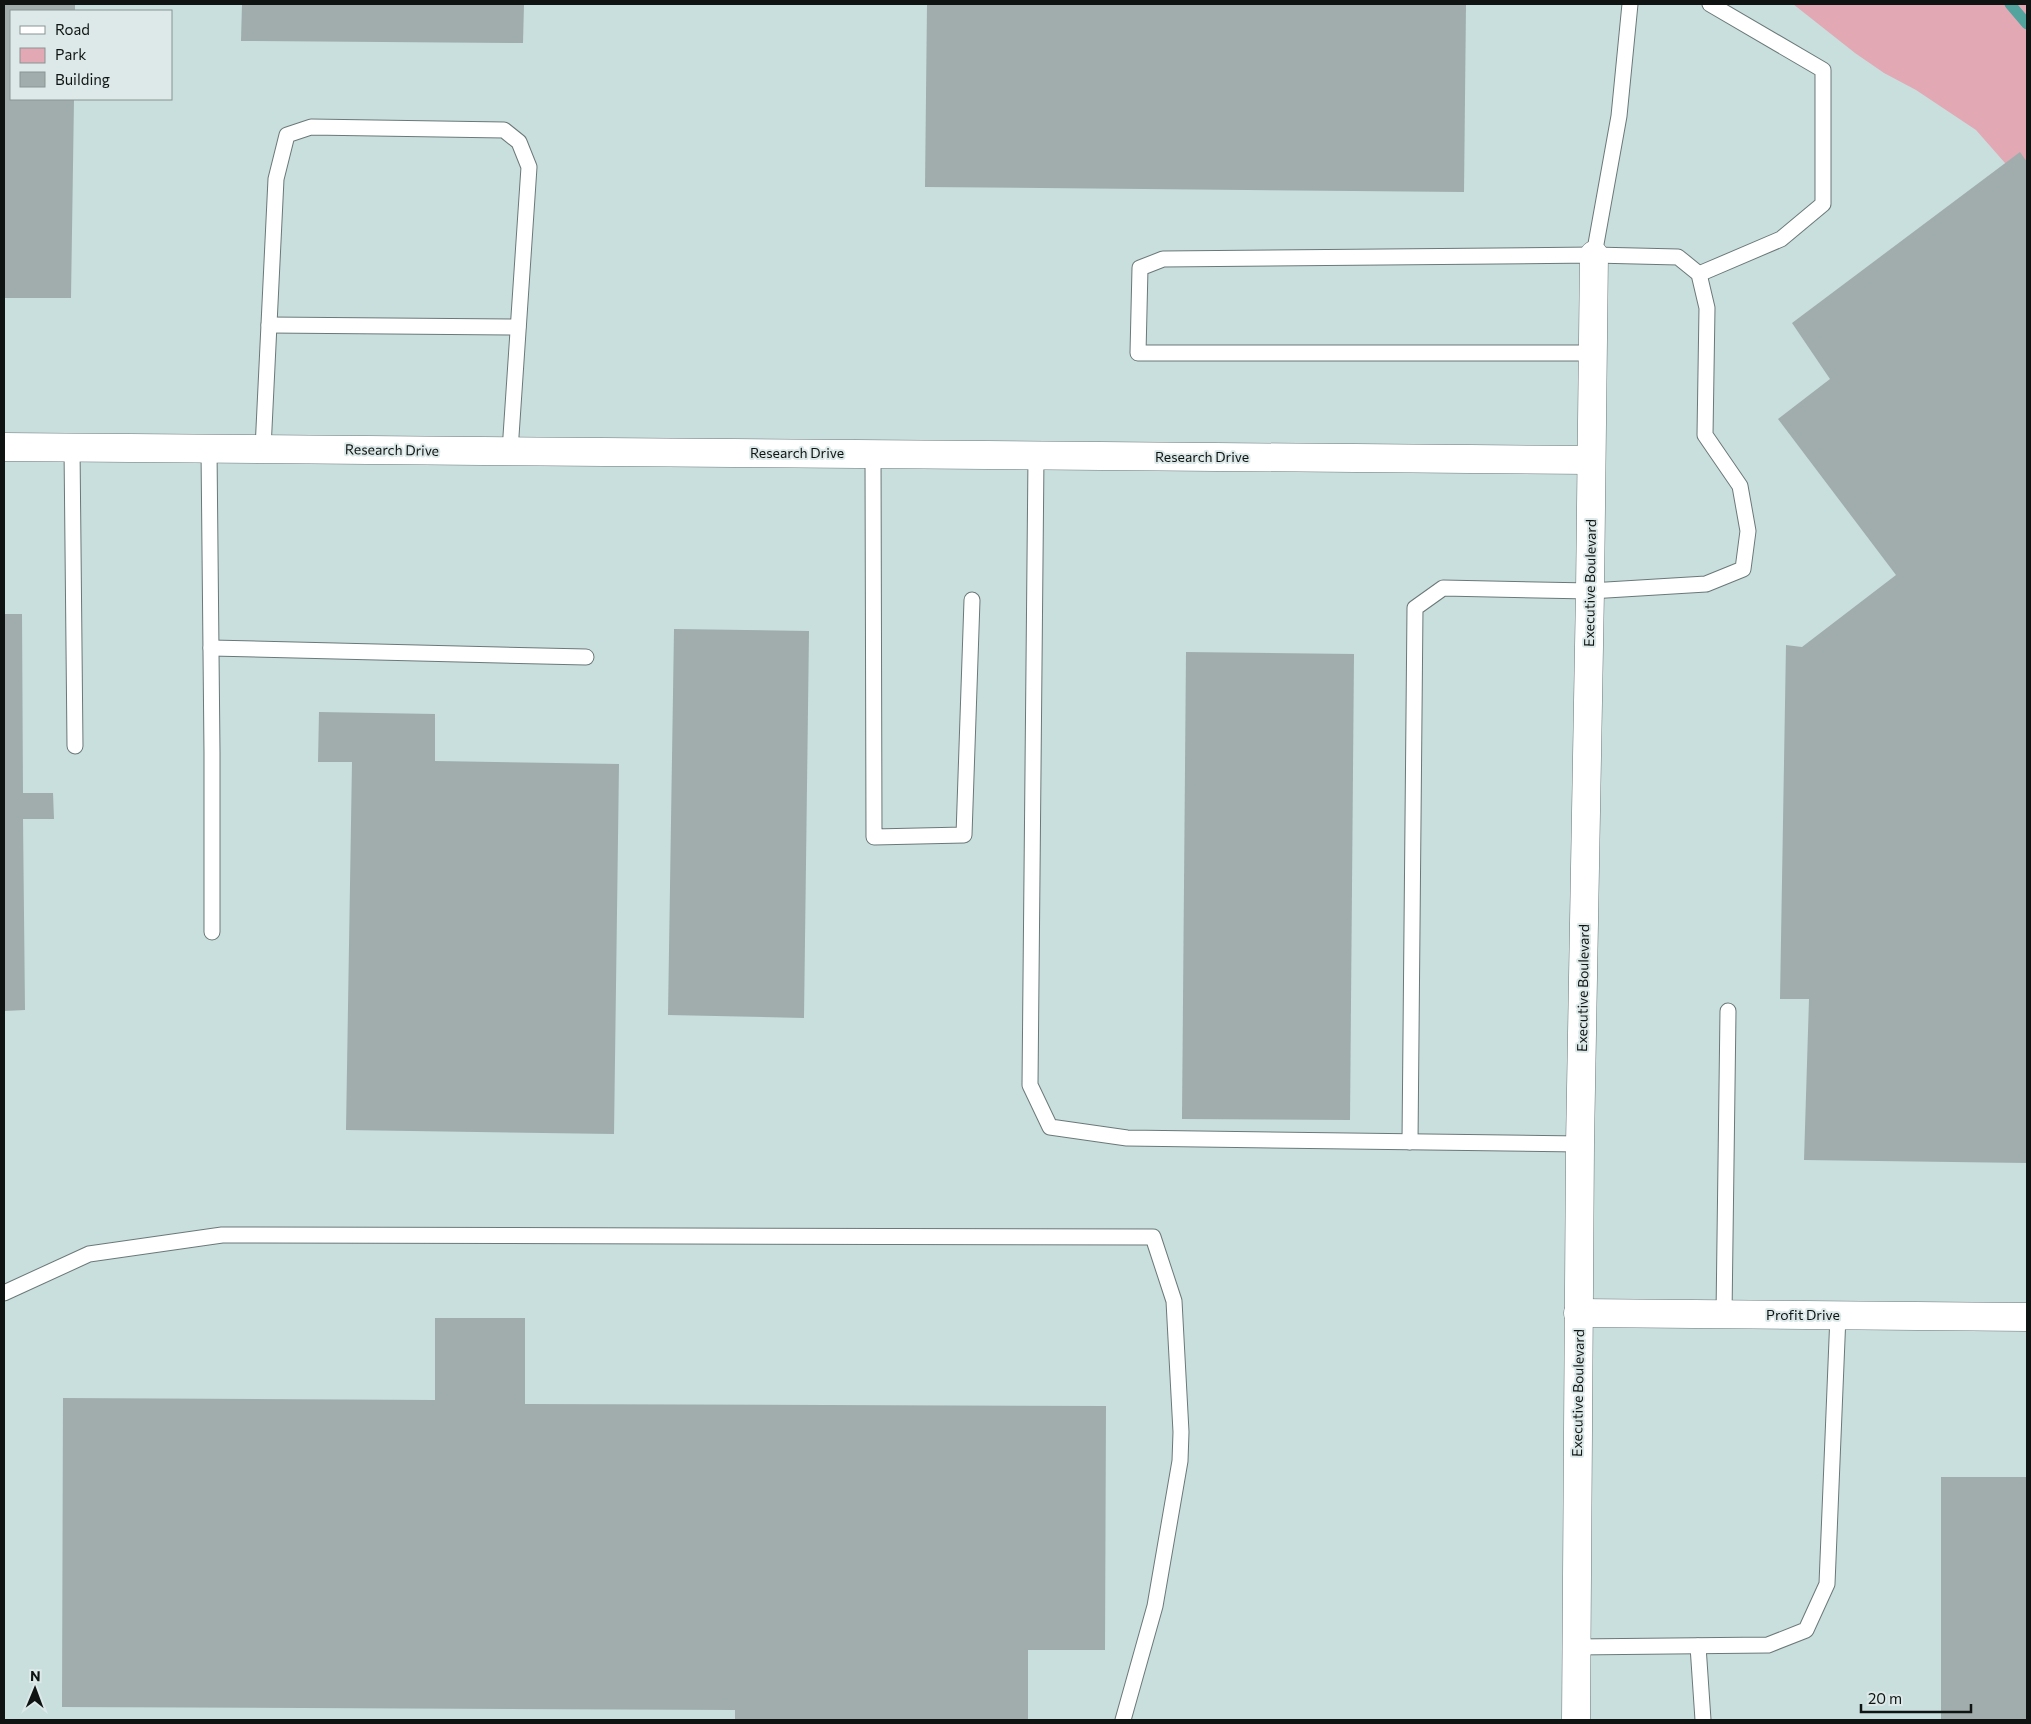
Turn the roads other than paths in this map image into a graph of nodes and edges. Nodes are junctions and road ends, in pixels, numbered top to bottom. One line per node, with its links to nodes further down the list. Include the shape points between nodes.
1 (1630, 4): 3 (lane, via 1619,116)
2 (1710, 4): 4 (lane, via 1823,70 1824,204 1781,239)
3 (1594, 256): 4 (lane, via 1678,257); 7 (street, Executive Boulevard); 7 (lane, via 1163,259 1140,268 1138,353)
4 (1699, 274): 16 (lane, via 1707,308 1704,435 1740,486 1748,531 1743,569 1706,584)
5 (269, 325): 6 (lane); 6 (lane, via 276,179 287,135 311,127 504,130 519,142 530,167); 11 (lane)
6 (518, 327): 12 (lane)
7 (1592, 353): 15 (street, Executive Boulevard)
8 (4, 447): 9 (street, Research Drive)
9 (72, 447): 10 (street, Research Drive); 20 (lane)
10 (209, 448): 11 (street, Research Drive); 18 (lane)
11 (263, 449): 12 (street, Research Drive)
12 (510, 451): 13 (street, Research Drive)
13 (873, 454): 14 (street, Research Drive); 17 (lane, via 874,837 964,835)
14 (1036, 456): 15 (street, Research Drive); 23 (lane, via 1030,1085 1050,1126 1127,1138)
15 (1591, 460): 16 (street, Executive Boulevard)
16 (1590, 591): 23 (lane, via 1443,588 1416,608); 24 (street, Executive Boulevard)
17 (972, 600)
18 (211, 648): 19 (lane); 21 (lane)
19 (586, 656)
20 (75, 746)
21 (212, 932)
22 (1728, 1011): 27 (lane)
23 (1410, 1142): 24 (lane)
24 (1580, 1144): 26 (street, Executive Boulevard)
25 (4, 1293): 32 (lane, via 89,1254 222,1235 1153,1237 1174,1301 1182,1432 1155,1606)
26 (1578, 1313): 27 (street, Profit Drive); 31 (street, Executive Boulevard)
27 (1724, 1315): 28 (street, Profit Drive)
28 (1838, 1315): 29 (street, Profit Drive); 30 (lane, via 1827,1584 1806,1630 1768,1645)
29 (2027, 1317)
30 (1698, 1646): 31 (lane); 34 (lane)
31 (1575, 1647): 33 (street, Executive Boulevard)
32 (1123, 1720)
33 (1576, 1720)
34 (1703, 1720)

